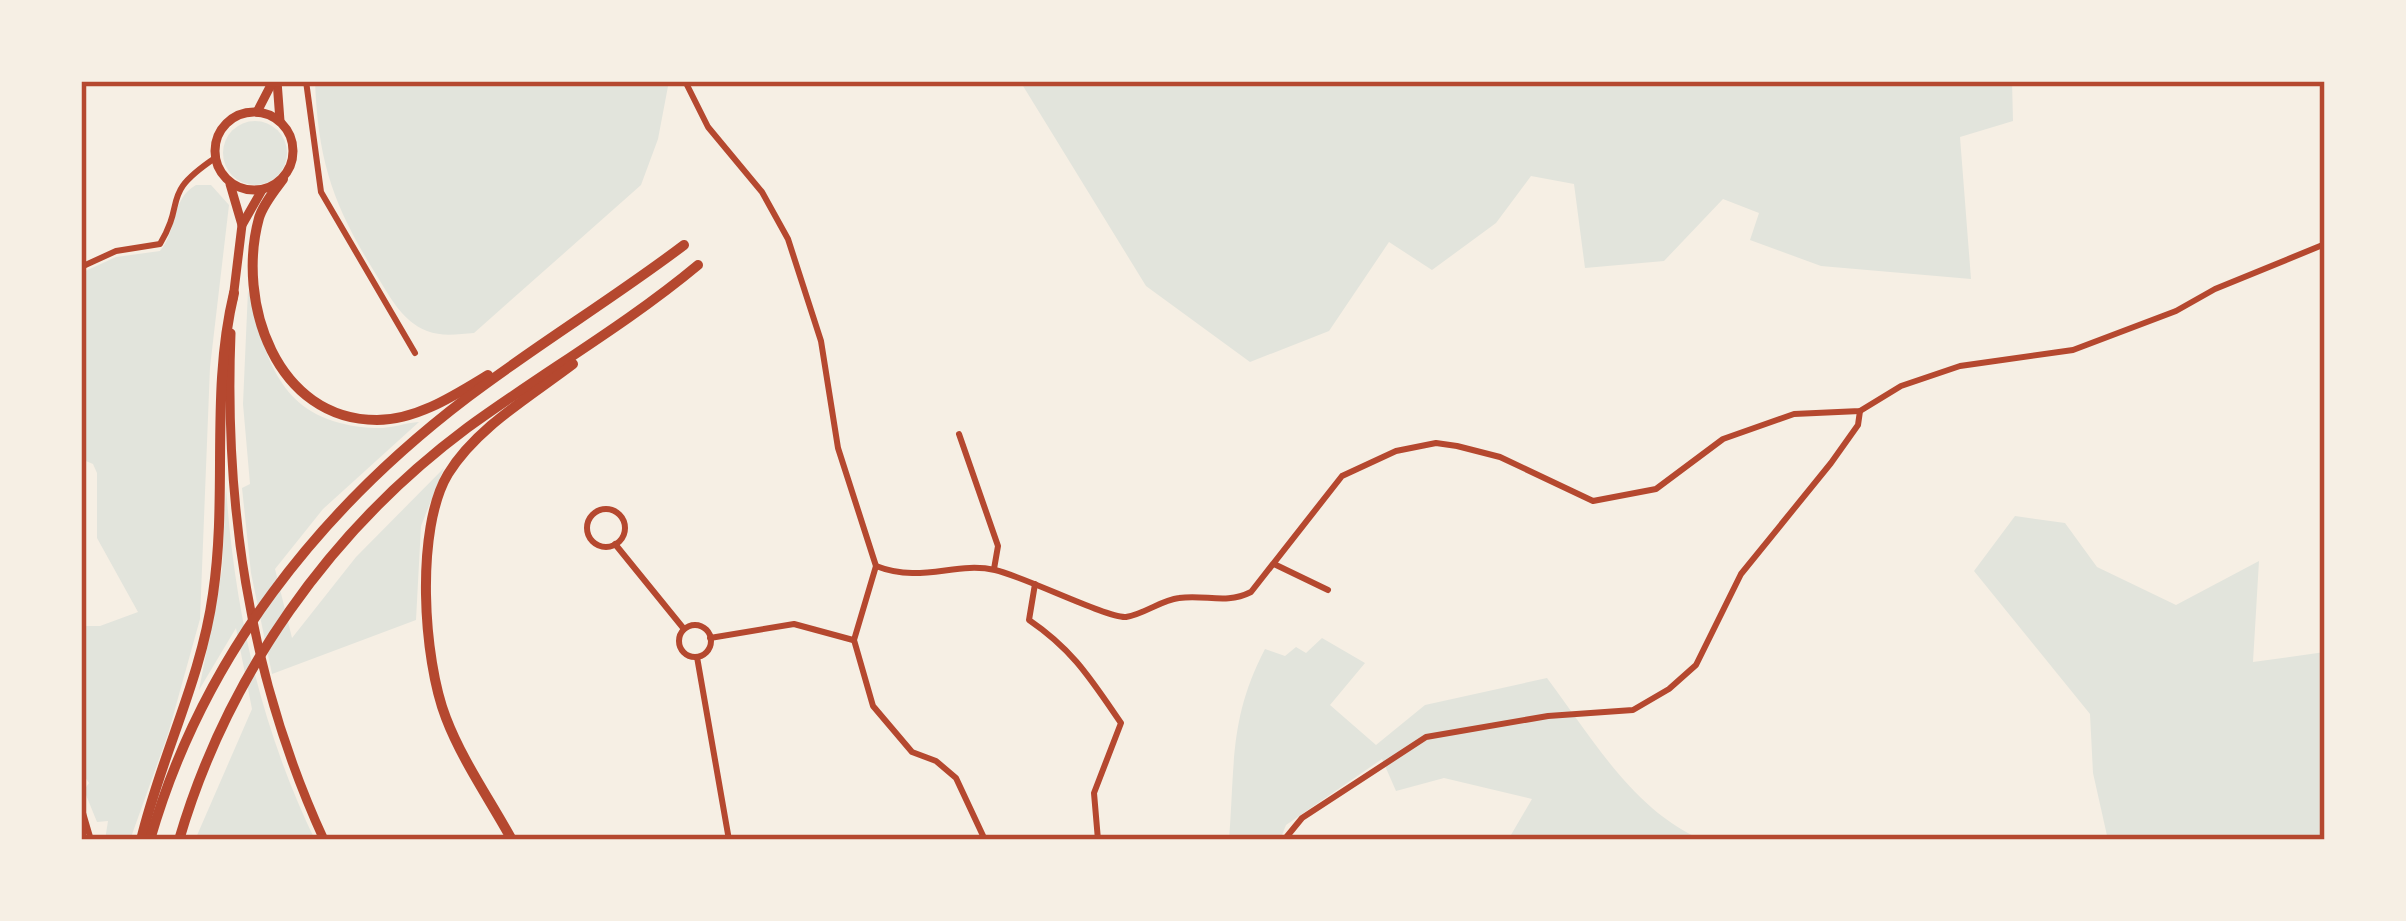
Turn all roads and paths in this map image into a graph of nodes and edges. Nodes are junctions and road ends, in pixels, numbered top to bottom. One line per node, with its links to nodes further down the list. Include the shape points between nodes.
1 (275, 81): 4 (highway); 5 (highway)
2 (306, 81): 18 (street, via 321,192)
3 (685, 81): 23 (street, via 788,239 821,341 838,448)
4 (257, 112): 5 (highway); 6 (highway, via 223,128)
5 (280, 121): 7 (highway, via 294,151)
6 (215, 158): 8 (highway); 14 (street, via 173,196 160,244)
7 (283, 178): 9 (highway); 17 (highway, via 259,214 261,323 285,375 323,407 363,419 410,415)
8 (229, 182): 9 (highway); 10 (highway)
9 (262, 190): 10 (highway)
10 (242, 225): 15 (highway)
11 (2325, 244): 19 (street, via 2073,350 1960,366 1900,386)
12 (684, 245): 17 (highway)
13 (698, 265): 16 (highway)
14 (81, 267)
15 (234, 293): 33 (highway, via 222,342 218,558 208,627); 36 (highway, via 230,438 244,578 273,706)
16 (656, 300): 35 (highway, via 421,466 364,518 294,604 240,689); 37 (highway, via 490,429 448,474 431,518 429,606 444,714)
17 (584, 318): 34 (highway, via 416,438 338,509 284,573 181,753)
18 (415, 353)
19 (1860, 411): 22 (street, via 1794,414 1723,439 1656,489 1593,501 1457,446 1396,452 1342,476); 41 (street, via 1832,463 1741,574 1696,665 1669,689 1633,710 1426,737 1302,818)
20 (959, 434): 24 (street, via 998,546)
21 (615, 544): 21 (street, via 622,518 595,513 590,537 602,547); 27 (street)
22 (1274, 564): 25 (street, via 1233,602 1176,598 1129,616); 26 (street)
23 (876, 566): 24 (street, via 914,576); 29 (street)
24 (994, 569): 25 (street)
25 (1035, 584): 40 (street, via 1029,620 1054,633 1120,723 1094,793)
26 (1328, 590)
27 (684, 629): 28 (street, via 698,626); 30 (street, via 680,648)
28 (710, 638): 29 (street, via 794,624); 30 (street)
29 (854, 640): 39 (street, via 881,718 912,752 956,778)
30 (697, 657): 38 (street)
31 (81, 806): 32 (street)
32 (92, 840)
33 (141, 840)
34 (150, 840)
35 (178, 840)
36 (324, 840)
37 (512, 840)
38 (729, 840)
39 (985, 840)
40 (1098, 840)
41 (1284, 840)

